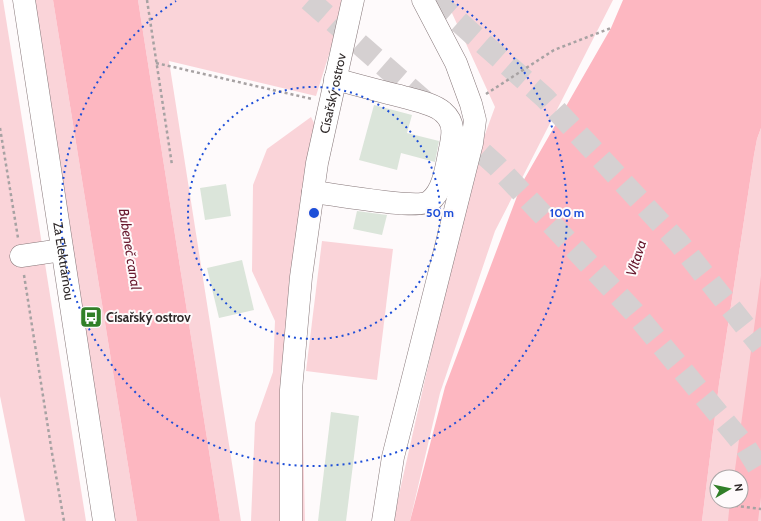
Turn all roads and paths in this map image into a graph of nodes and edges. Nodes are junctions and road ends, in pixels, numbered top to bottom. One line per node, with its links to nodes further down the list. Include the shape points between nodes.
1 (24, 0): 13 (street, Za Elektrárnou)
2 (147, 0): 6 (path)
3 (353, 0): 7 (street, Císařský ostrov)
4 (423, 0): 9 (street, via 456,63)
5 (611, 28): 9 (path, via 554,50)
6 (156, 63): 8 (path); 11 (path)
7 (335, 79): 8 (street, Císařský ostrov); 12 (street, via 430,105 449,118 454,132 444,177 430,202 418,205)
8 (330, 104): 12 (street, Císařský ostrov)
9 (471, 104): 20 (street, via 474,120 472,143 393,456)
10 (0, 128): 14 (path)
11 (172, 165)
12 (313, 192): 19 (street, Císařský ostrov, via 301,277 291,390)
13 (62, 250): 14 (street); 18 (street, Za Elektrárnou)
14 (21, 256): 17 (path)
15 (749, 508): 16 (path)
16 (760, 509)
17 (64, 521)
18 (104, 521)
19 (291, 521)
20 (383, 521)

